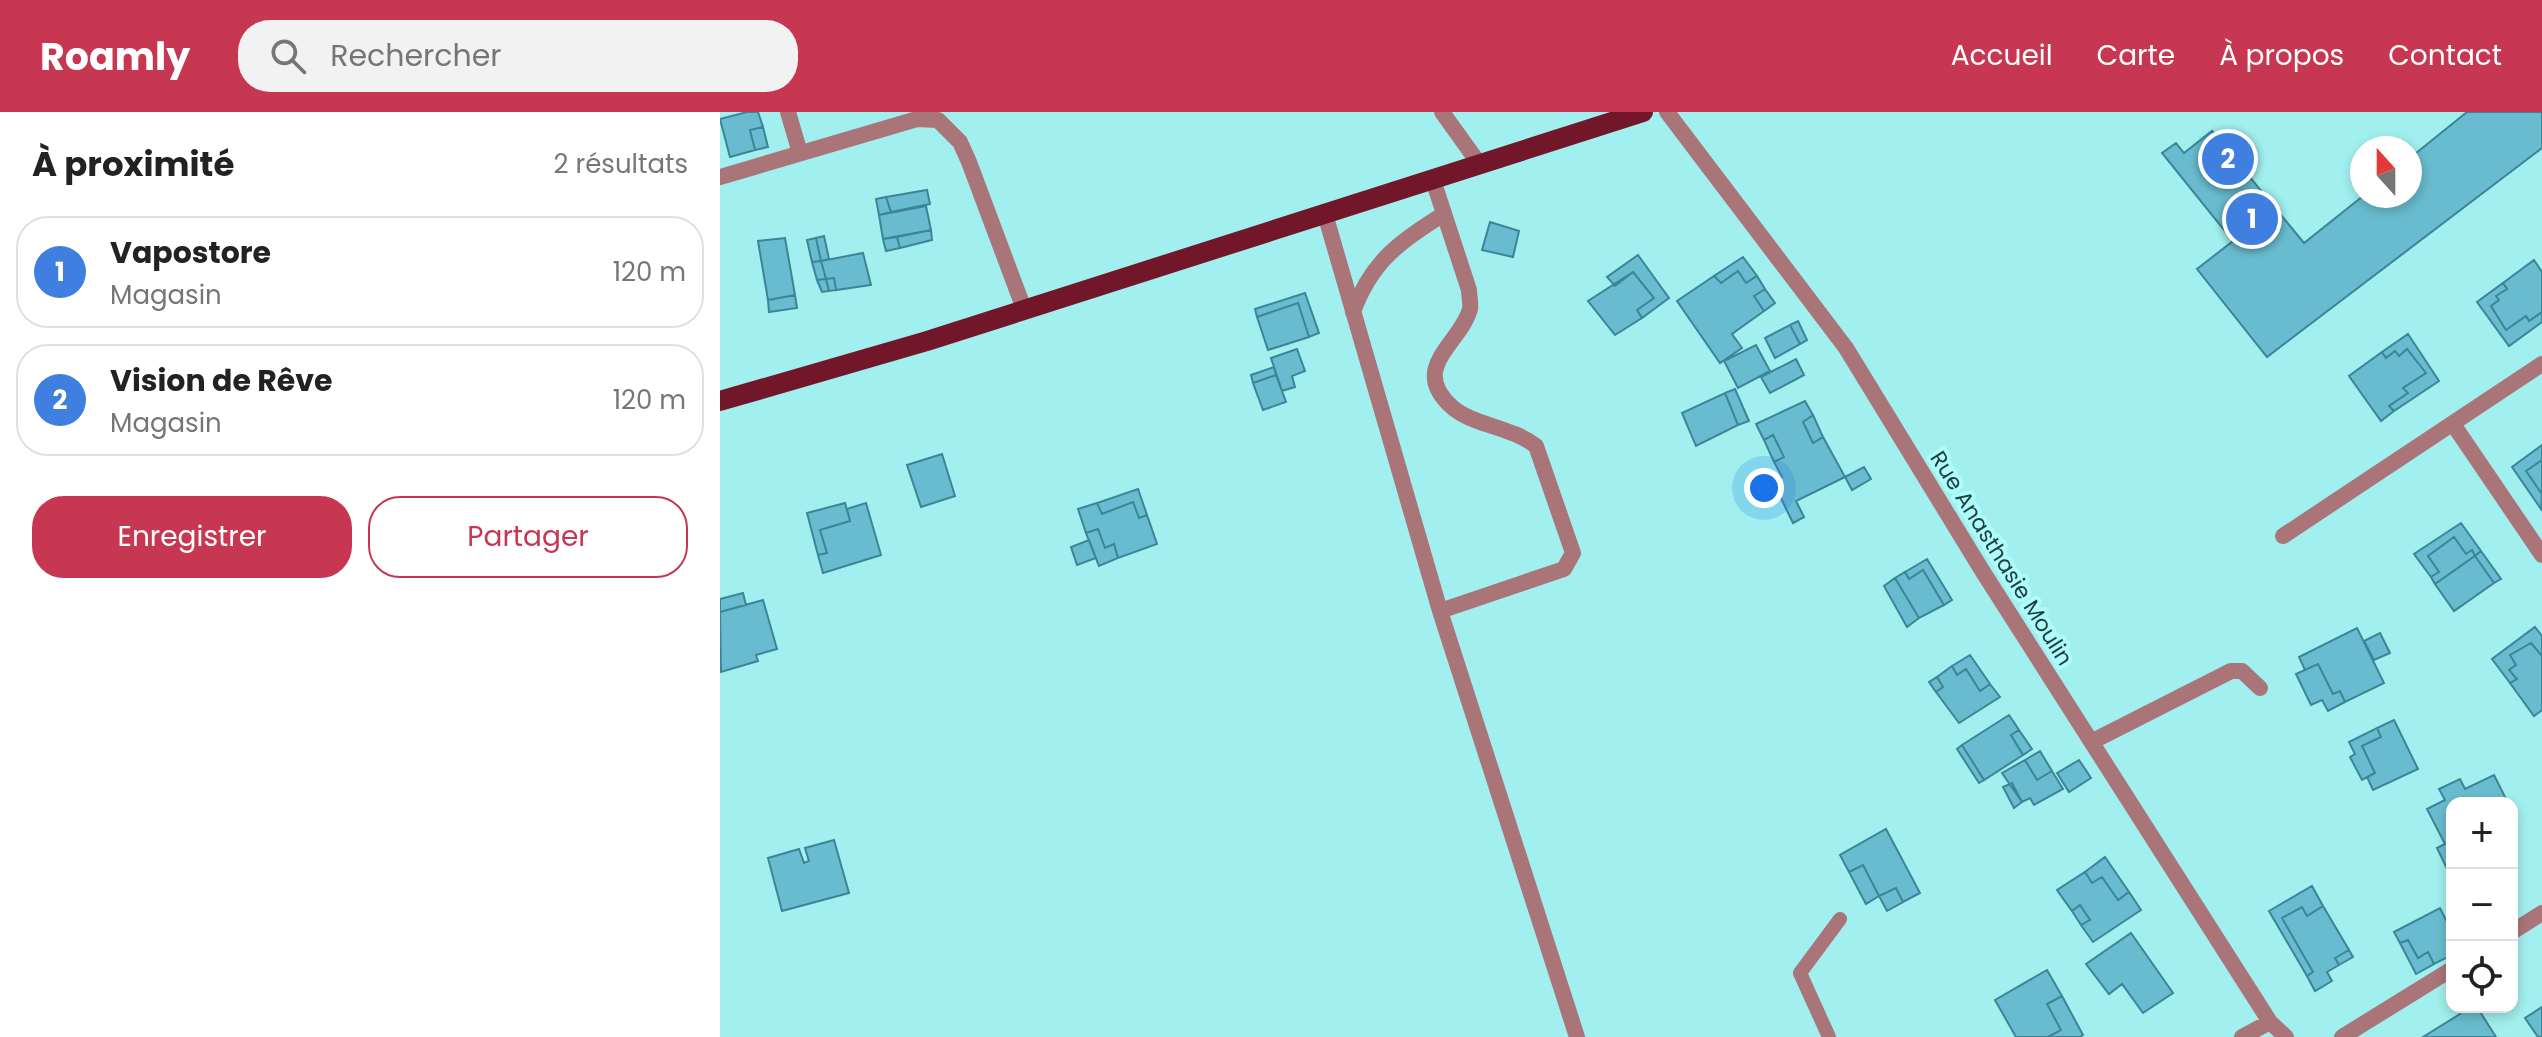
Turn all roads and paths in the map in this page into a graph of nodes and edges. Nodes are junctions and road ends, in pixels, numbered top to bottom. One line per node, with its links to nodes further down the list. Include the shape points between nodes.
1 (788, 112): 5 (street)
2 (1442, 112): 6 (street)
3 (1643, 112): 6 (main road)
4 (1667, 112): 20 (street, Rue Anasthasie Moulin, via 1846,348)
5 (800, 153): 7 (street); 11 (street, via 917,119 938,120 969,162)
6 (1480, 165): 8 (main road)
7 (720, 177)
8 (1433, 180): 9 (main road); 10 (street)
9 (1325, 214): 11 (main road); 12 (street)
10 (1444, 214): 12 (street, via 1384,258 1363,283); 18 (street, via 1469,290 1470,309 1437,358 1440,393 1453,408 1524,436 1536,446 1573,553 1564,569)
11 (1024, 309): 14 (main road)
12 (1353, 312): 18 (street)
13 (2542, 364): 15 (street)
14 (720, 401)
15 (2453, 424): 16 (street); 17 (street)
16 (2283, 536)
17 (2542, 555)
18 (1440, 611): 26 (street)
19 (2260, 688): 20 (street, via 2242,671 2231,671)
20 (2093, 741): 25 (street, Rue Anasthasie Moulin)
21 (2542, 913): 23 (street)
22 (1840, 919): 27 (lane, via 1800,973)
23 (2518, 928)
24 (2446, 973): 30 (street)
25 (2270, 1022): 28 (street); 29 (street, Rue Anasthasie Moulin)
26 (1577, 1037)
27 (1829, 1037)
28 (2242, 1037)
29 (2286, 1037)
30 (2342, 1037)

